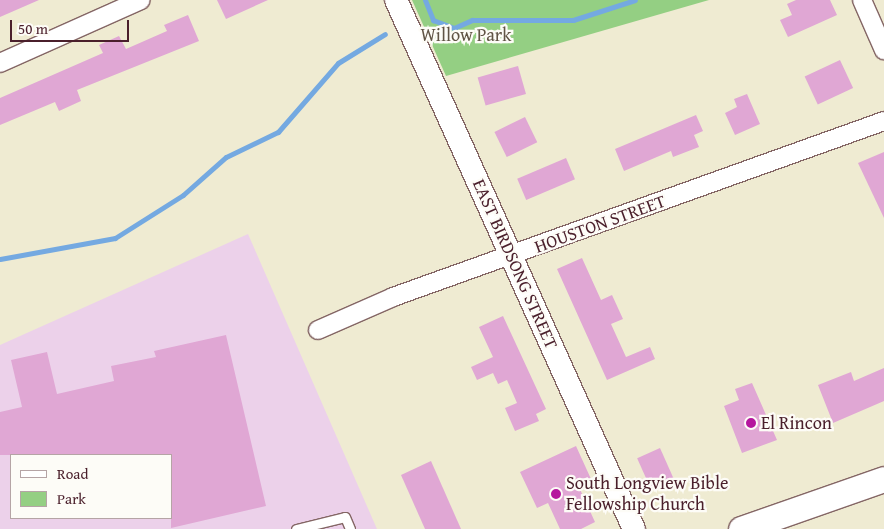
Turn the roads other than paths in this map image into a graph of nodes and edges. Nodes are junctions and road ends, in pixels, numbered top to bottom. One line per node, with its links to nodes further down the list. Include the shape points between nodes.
1 (142, 0): 5 (street)
2 (396, 0): 7 (street, EAST BIRDSONG STREET)
3 (862, 0): 4 (street)
4 (884, 50)
5 (0, 63)
6 (884, 121): 7 (street, HOUSTON STREET)
7 (512, 256): 8 (street, HOUSTON STREET, via 393,297); 12 (street, EAST BIRDSONG STREET)
8 (318, 330)
9 (884, 478): 13 (main road)
10 (296, 529): 11 (lane, via 345,517)
11 (350, 529)
12 (634, 529)
13 (742, 529)

